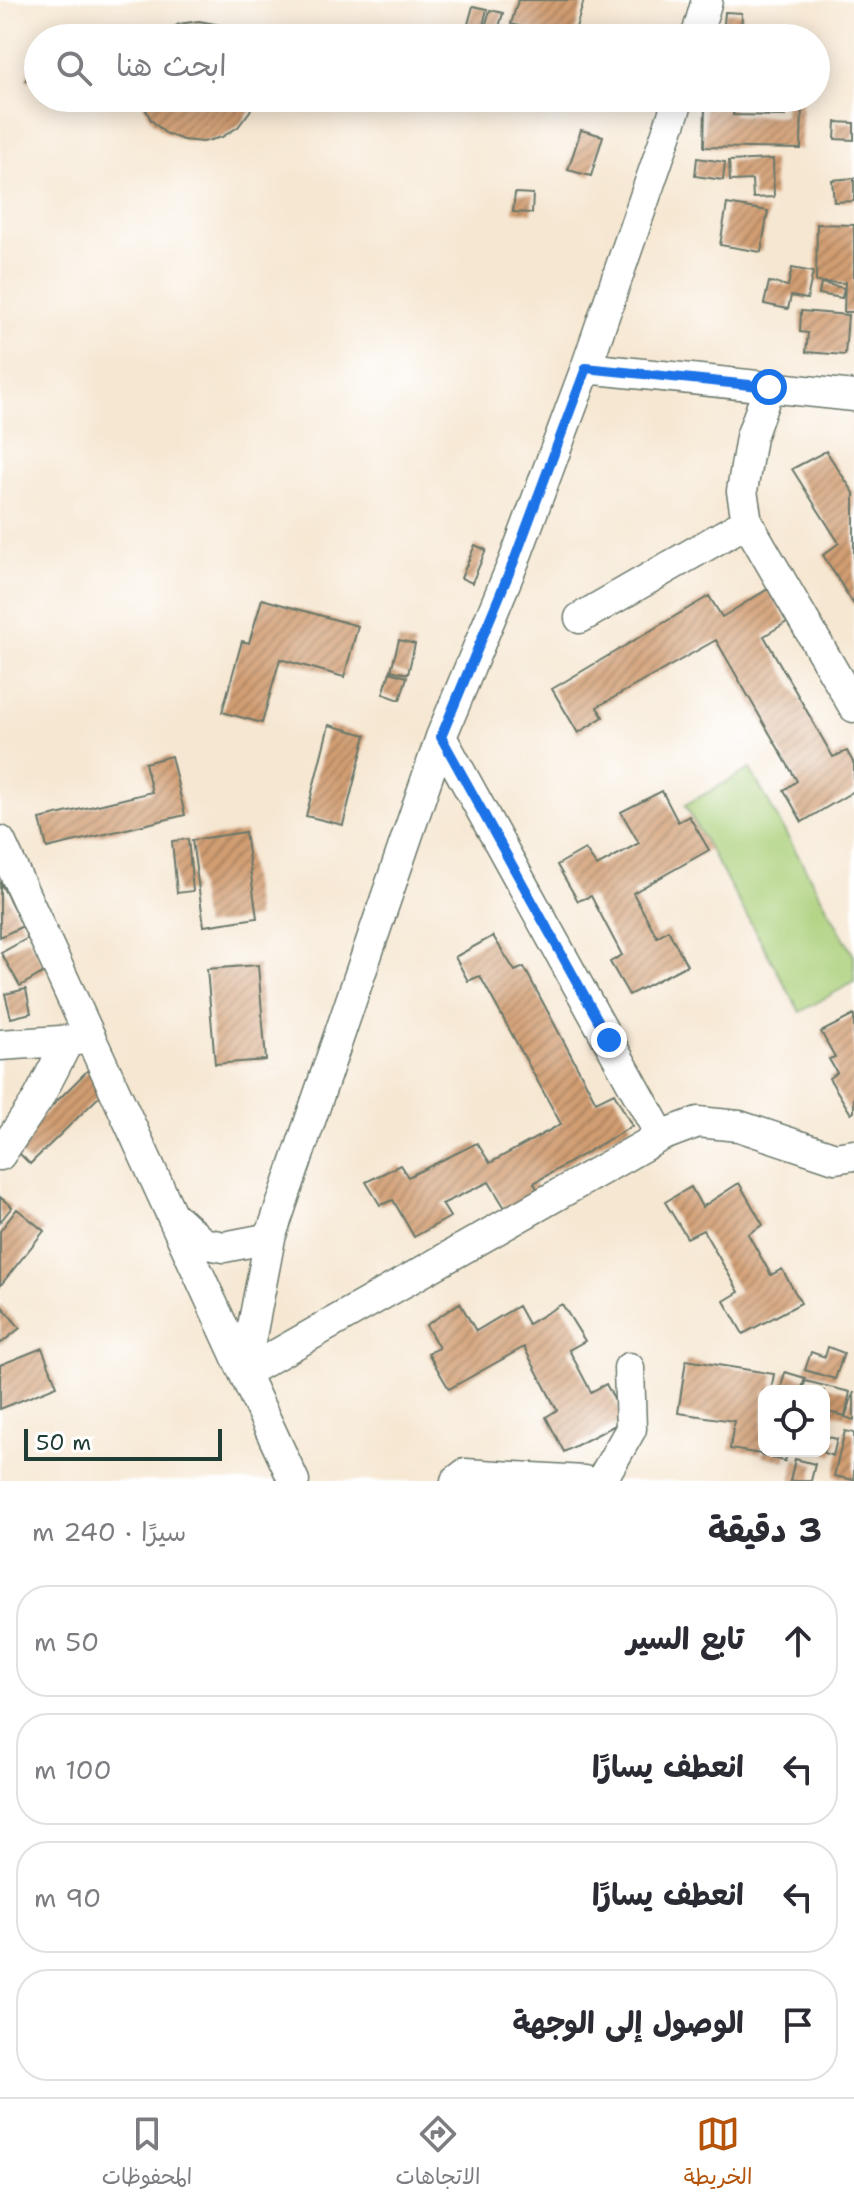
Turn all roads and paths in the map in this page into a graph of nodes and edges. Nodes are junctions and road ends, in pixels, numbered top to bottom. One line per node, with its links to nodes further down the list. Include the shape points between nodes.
1 (707, 0): 2 (street)
2 (700, 24)
3 (674, 112): 4 (street)
4 (586, 368): 5 (street); 10 (street)
5 (769, 387): 6 (street); 7 (street, via 751,437 744,478)
6 (854, 396)
7 (747, 522): 8 (street); 9 (street)
8 (580, 618)
9 (854, 707)
10 (441, 737): 14 (street); 18 (street)
11 (0, 841): 12 (street)
12 (80, 1040): 13 (street); 15 (street); 17 (street)
13 (0, 1045)
14 (661, 1136): 16 (street, via 698,1122 739,1126 835,1158); 20 (street)
15 (0, 1155)
16 (854, 1155)
17 (174, 1216): 18 (street, via 203,1243 224,1247); 20 (street)
18 (270, 1238): 20 (street)
19 (629, 1368): 24 (street, via 631,1429)
20 (244, 1373): 21 (street)
21 (294, 1481)
22 (456, 1481): 23 (street, via 465,1474)
23 (584, 1481)
24 (601, 1481)

